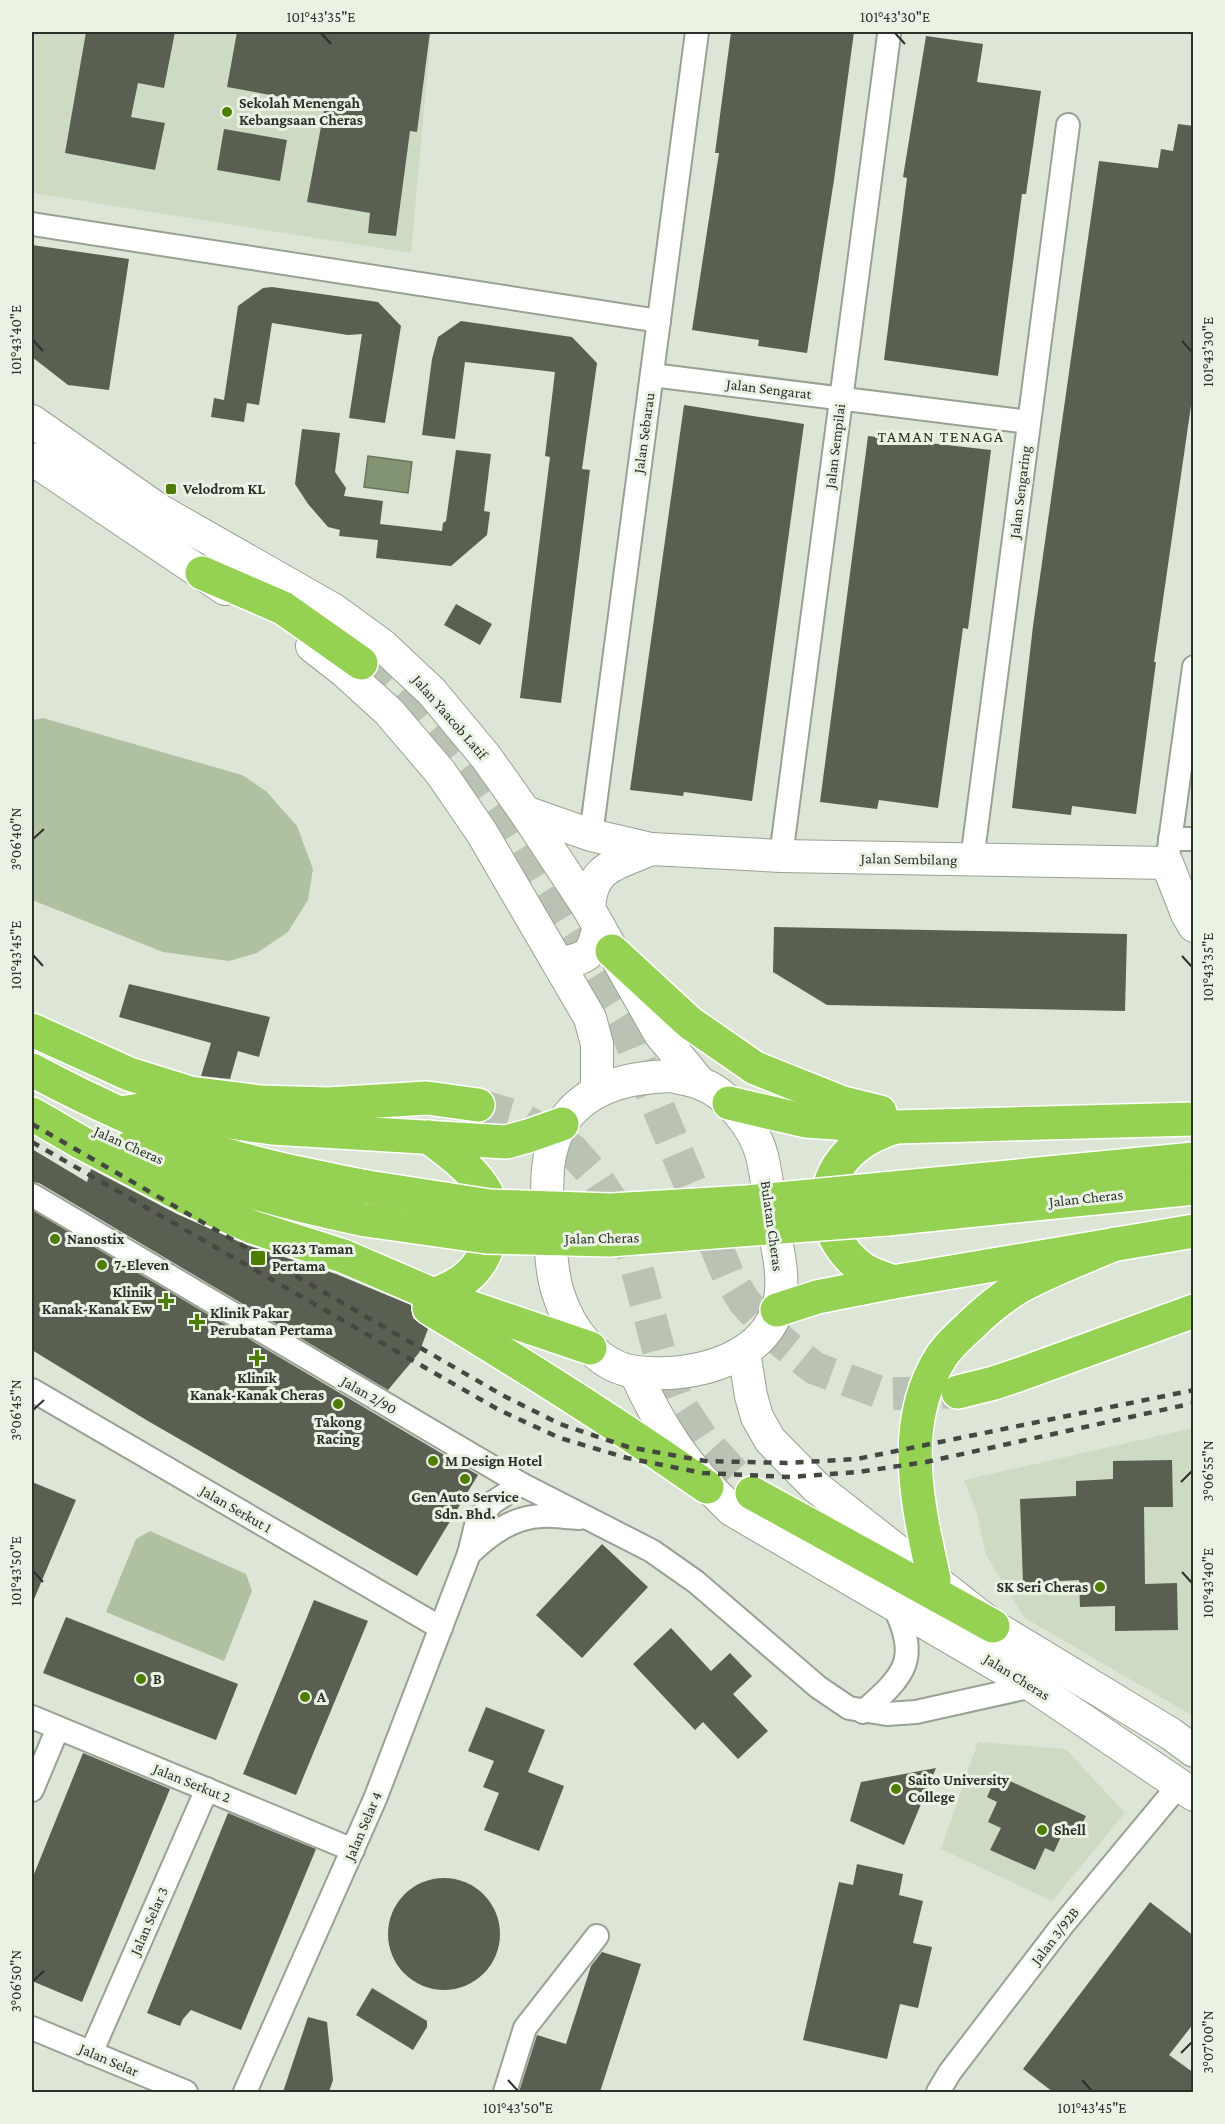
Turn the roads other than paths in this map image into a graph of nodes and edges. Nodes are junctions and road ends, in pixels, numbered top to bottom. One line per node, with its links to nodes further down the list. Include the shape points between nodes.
1 (697, 32): 5 (street, Jalan Sebarau)
2 (890, 35): 7 (street, Jalan Sempilai)
3 (1068, 125): 9 (street, Jalan Sengaring)
4 (32, 224): 5 (street)
5 (659, 321): 6 (street, Jalan Sebarau)
6 (652, 375): 7 (street, Jalan Sengarat); 15 (street, Jalan Sebarau)
7 (841, 398): 9 (street, Jalan Sengarat); 19 (street, Jalan Sempilai)
8 (32, 421): 14 (main road, Jalan Yaacob Latif, via 159,510 334,610 381,645 432,693 486,757)
9 (1029, 422): 20 (street, Jalan Sengaring)
10 (32, 459): 11 (main road)
11 (202, 573): 12 (highway, via 283,608); 23 (main road, via 300,638 389,712 441,772)
12 (361, 663)
13 (1194, 667): 18 (street)
14 (525, 812): 15 (main road, Jalan Sembilang); 22 (main road, Jalan Yaacob Latif)
15 (591, 835): 17 (main road, Jalan Sembilang)
16 (1194, 839): 18 (street, Jalan Sembilang)
17 (651, 849): 19 (main road, Jalan Sembilang); 22 (main road, Jalan Sembilang, via 601,872 594,882 590,895)
18 (1169, 851): 20 (main road, Jalan Sembilang); 21 (main road)
19 (781, 856): 20 (main road, Jalan Sembilang)
20 (972, 860)
21 (1194, 926)
22 (600, 929): 23 (main road, Jalan Sembilang, via 594,946 585,956); 26 (main road, Jalan Yaacob Latif, via 660,1034); 36 (highway, via 690,1023 755,1068 843,1103)
23 (560, 963): 27 (main road, via 595,1031)
24 (32, 1030): 30 (highway, via 129,1074 190,1093 261,1102 328,1104 427,1098)
25 (32, 1070): 31 (highway, Jalan Cheras)
26 (700, 1083): 27 (main road, Bulatan Cheras, via 673,1076 646,1077); 29 (main road, Bulatan Cheras)
27 (597, 1090): 34 (main road, Bulatan Cheras, via 570,1112)
28 (32, 1099): 41 (highway, Jalan Cheras, bridge, via 134,1148 213,1180 290,1204 366,1220 486,1237 609,1240)
29 (729, 1103): 35 (highway, via 806,1121); 47 (main road, Bulatan Cheras, via 750,1129 762,1154 780,1265)
30 (478, 1105)
31 (120, 1113): 37 (highway, via 161,1107 272,1128); 41 (highway, Jalan Cheras, bridge, via 221,1153 294,1173 489,1206 610,1210 747,1202)
32 (32, 1114): 44 (highway, via 195,1201 252,1227)
33 (1194, 1119): 36 (highway)
34 (562, 1124): 37 (highway, via 506,1142); 49 (main road, Bulatan Cheras, via 550,1155 547,1190 552,1260 567,1314)
35 (895, 1127): 36 (highway); 45 (highway, via 870,1137 844,1158 834,1172 826,1202 833,1233 850,1257 861,1268)
36 (940, 1127)
37 (429, 1137): 46 (highway, via 459,1161 487,1193 492,1228 479,1265 454,1287)
38 (1194, 1159): 41 (highway, Jalan Cheras)
39 (1194, 1188): 41 (highway, Jalan Cheras)
40 (32, 1196): 54 (street, Jalan 2/90)
41 (885, 1204)
42 (1194, 1231): 43 (highway)
43 (1114, 1245): 45 (highway); 59 (highway, via 1018,1287 983,1313 942,1356 930,1378 917,1422 916,1476 919,1512)
44 (343, 1256): 46 (highway); 55 (highway, via 504,1353)
45 (893, 1282): 47 (highway, via 816,1297)
46 (434, 1295): 49 (highway)
47 (777, 1310): 50 (main road, Bulatan Cheras, via 758,1341)
48 (1194, 1311): 53 (highway, via 1018,1375)
49 (590, 1348): 51 (main road, Bulatan Cheras, via 608,1363)
50 (744, 1352): 51 (main road, Bulatan Cheras, via 695,1370); 59 (main road, Jalan Cheras, via 757,1417 770,1440 816,1487)
51 (635, 1372): 55 (main road, Jalan Cheras, via 666,1434)
52 (32, 1390): 62 (street, Jalan Serkut 1)
53 (958, 1392)
54 (521, 1484): 57 (street, Jalan 2/90); 58 (street, Jalan Selar 4, via 492,1503 477,1521)
55 (707, 1487): 60 (main road, Jalan Cheras, via 732,1510)
56 (752, 1492): 61 (highway)
57 (588, 1518): 58 (street, Jalan Selar 4, via 541,1516 512,1522 489,1535); 64 (street, Jalan 2/90, via 660,1557 696,1582 834,1699)
58 (469, 1554): 62 (street, Jalan Selar 4)
59 (934, 1579): 61 (main road, Jalan Cheras)
60 (894, 1604): 63 (main road, Jalan Cheras); 64 (street, via 907,1638 905,1665 897,1679)
61 (993, 1626): 67 (main road, Jalan Cheras)
62 (441, 1628): 71 (street, Jalan Selar 4)
63 (1033, 1686): 64 (street, via 916,1712); 70 (main road, Jalan Cheras)
64 (863, 1712)
65 (32, 1717): 66 (street, Jalan Serkut 2)
66 (58, 1728): 68 (street, Jalan Serkut 2); 69 (street)
67 (1194, 1751)
68 (207, 1789): 71 (street, Jalan Serkut 2); 74 (street, Jalan Selar 3)
69 (32, 1790)
70 (1186, 1790): 75 (street, Jalan 3/92B, via 1060,1927)
71 (353, 1850): 77 (street, Jalan Selar 4)
72 (597, 1936): 78 (street, via 525,2028)
73 (32, 2028): 74 (street, Jalan Selar)
74 (91, 2053): 76 (street, Jalan Selar)
75 (942, 2091)
76 (186, 2092)
77 (245, 2092)
78 (505, 2092)

